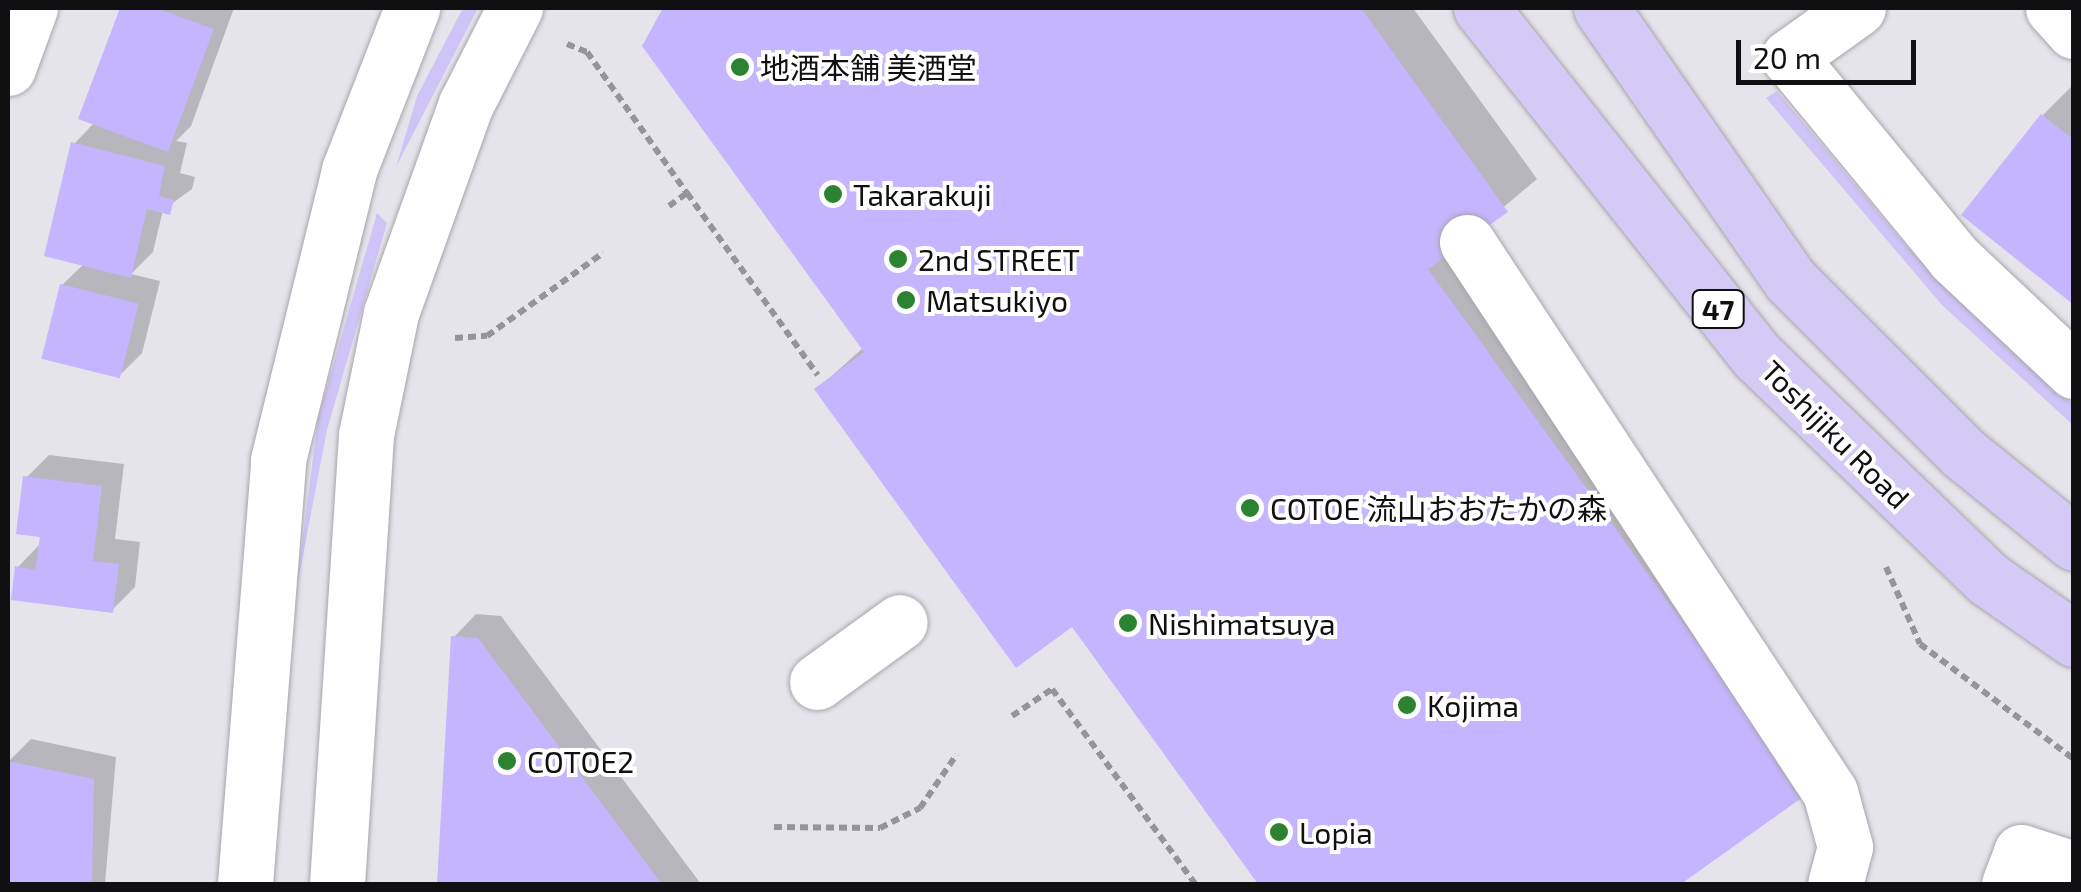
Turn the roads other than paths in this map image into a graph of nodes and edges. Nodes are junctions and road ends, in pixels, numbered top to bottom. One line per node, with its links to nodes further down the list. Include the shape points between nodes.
1 (30, 8): 9 (street)
2 (412, 8): 17 (street, via 349,170 278,460)
3 (515, 8): 18 (street, via 466,104 391,314 366,435)
4 (1481, 8): 14 (main road, Toshijiku Road / 47, via 1758,357 1988,580)
5 (1601, 8): 12 (main road, 47, via 1790,280 1950,441)
6 (1858, 8): 11 (street, via 1789,57 1954,258)
7 (2053, 8): 8 (street)
8 (2074, 31)
9 (8, 68)
10 (1467, 242): 19 (street, via 1830,792 1845,847)
11 (2074, 371)
12 (2074, 543)
13 (900, 622): 15 (street)
14 (2074, 640)
15 (817, 682)
16 (2074, 869): 20 (street, via 2021,852)
17 (245, 884)
18 (336, 884)
19 (1835, 884)
20 (2010, 884)

